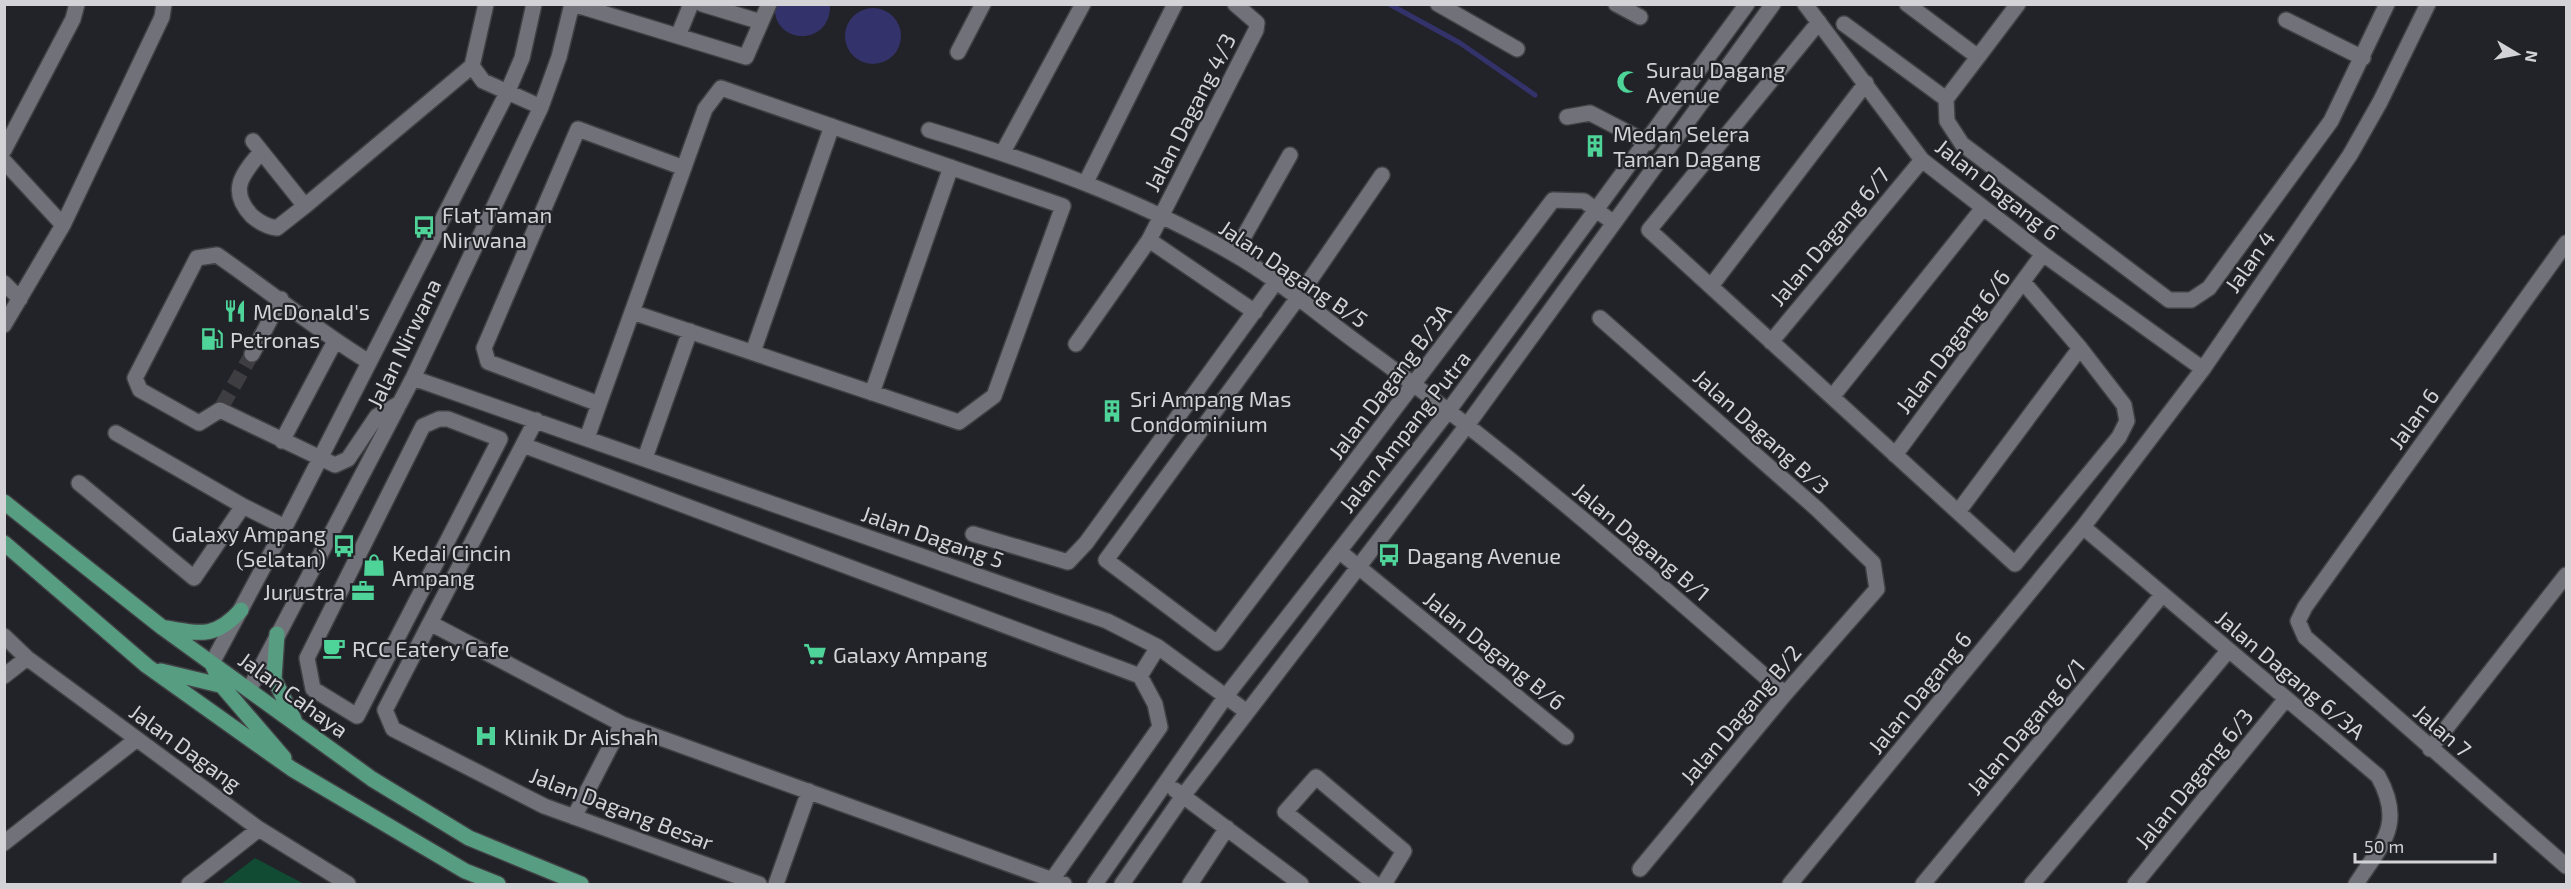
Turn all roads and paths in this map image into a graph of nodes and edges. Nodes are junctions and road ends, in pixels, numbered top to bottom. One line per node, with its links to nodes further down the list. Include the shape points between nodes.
1 (77, 4): 41 (street, via 73,19)
2 (164, 4): 55 (street, via 162,17)
3 (486, 4): 32 (street)
4 (534, 4): 34 (street, Jalan Nirwana, via 522,58)
5 (572, 4): 27 (street); 36 (street, Jalan Nirwana)
6 (692, 4): 27 (street)
7 (702, 4): 24 (street)
8 (769, 4): 24 (street)
9 (983, 4): 29 (street)
10 (1083, 4): 42 (street)
11 (1175, 4): 49 (street)
12 (1235, 4): 53 (street, Jalan Dagang 4/3, via 1257,23 1256,30)
13 (1438, 4): 28 (street)
14 (1616, 4): 22 (street)
15 (1747, 4): 40 (street, Jalan Ampang Putra)
16 (1773, 4): 54 (street, Jalan Ampang Putra)
17 (1805, 4): 25 (street, Jalan Dagang 6)
18 (1907, 4): 30 (street)
19 (2018, 4): 30 (street)
20 (2387, 4): 31 (street)
21 (2428, 4): 79 (street, Jalan 4, via 2350,155)
22 (1640, 17)
23 (2286, 20): 31 (street)
24 (761, 22): 27 (street, via 746,57)
25 (1819, 22): 33 (street, Jalan Dagang 6); 63 (street, via 1649,230)
26 (1844, 24): 35 (street)
27 (678, 36)
28 (1517, 49)
29 (958, 51)
30 (1978, 57): 35 (street)
31 (2363, 58): 35 (street, via 2331,121 2209,288 2191,300 2169,300 1962,144 1947,121)
32 (472, 66): 34 (street, via 483,81); 50 (street)
33 (1866, 82): 44 (street, Jalan Dagang 6); 63 (street)
34 (507, 93): 36 (street); 78 (street, Jalan Nirwana)
35 (1946, 99)
36 (541, 107): 80 (street, Jalan Nirwana)
37 (1567, 117): 40 (street, via 1590,113)
38 (832, 126): 46 (street); 47 (street, via 721,88 705,109); 76 (street)
39 (929, 130): 42 (street, Jalan Dagang B/5)
40 (1648, 143): 52 (street, Jalan Ampang Putra)
41 (4, 150)
42 (1003, 152): 49 (street, Jalan Dagang B/5)
43 (1290, 154): 58 (street)
44 (1922, 160): 51 (street, Jalan Dagang 6); 73 (street, Jalan Dagang 6/7)
45 (4, 161): 55 (street)
46 (951, 167): 82 (street); 82 (street, via 1063,206 994,396 959,422)
47 (684, 168): 67 (street); 85 (street, via 578,129 484,348 488,362)
48 (1382, 175): 66 (street)
49 (1086, 182): 53 (street, Jalan Dagang B/5)
50 (305, 206): 50 (street, via 257,146 240,184 242,205 256,219 277,228)
51 (1983, 208): 59 (street, Jalan Dagang 6); 83 (street)
52 (1597, 211): 54 (street, Jalan Dagang B/3A); 81 (street, Jalan Dagang B/3A, via 1584,201 1553,200); 86 (street, Jalan Ampang Putra)
53 (1161, 216): 56 (street, Jalan Dagang 4/3); 58 (street, Jalan Dagang B/5)
54 (1614, 223): 89 (street, Jalan Ampang Putra)
55 (63, 225): 64 (street)
56 (1149, 240): 68 (street); 74 (street, Jalan Dagang 4/3)
57 (2566, 243): 113 (street, Jalan 6)
58 (1234, 254): 61 (street, Jalan Dagang B/5)
59 (2043, 254): 62 (street, Jalan Dagang 6/6); 79 (street, Jalan Dagang 6)
60 (4, 283): 64 (street)
61 (1275, 283): 66 (street, Jalan Dagang B/5); 68 (street)
62 (2024, 283): 75 (street); 95 (street, Jalan Dagang 6/6)
63 (1711, 286): 73 (street)
64 (20, 299): 70 (street)
65 (281, 299): 72 (street); 77 (street); 93 (street, via 217,255 197,258 135,378 140,390 199,423 221,408)
66 (1297, 299): 81 (street, Jalan Dagang B/5); 81 (street, Jalan Dagang B/3A, via 1106,560 1217,643)
67 (632, 312): 71 (street); 85 (street)
68 (1255, 312): 105 (street, via 1086,543 1068,562)
69 (1600, 318): 110 (street, Jalan Dagang B/3, via 1873,563)
70 (4, 325)
71 (690, 331): 76 (street); 97 (street)
72 (335, 341): 78 (street); 93 (street)
73 (1771, 342): 83 (street)
74 (1076, 344)
75 (2080, 348): 102 (street); 102 (street, via 2124,405 2127,421 2119,436 2015,564)
76 (753, 352): 82 (street)
77 (252, 354)
78 (369, 362): 98 (street, Jalan Nirwana)
79 (2202, 369): 104 (street, Jalan 4)
80 (413, 378): 84 (street, Jalan Nirwana); 87 (street, Jalan Dagang 5)
81 (1415, 385): 86 (street, Jalan Dagang B/5)
82 (873, 393)
83 (1832, 397): 95 (street)
84 (400, 403): 98 (street, via 377,416 348,459 335,465); 116 (street, Jalan Nirwana)
85 (599, 404): 92 (street)
86 (1449, 410): 89 (street, Jalan Dagang B/1); 107 (street, Jalan Ampang Putra)
87 (506, 411): 88 (street, Jalan Dagang 5); 91 (street)
88 (536, 420): 92 (street, Jalan Dagang 5); 94 (street)
89 (1468, 424): 108 (street, Jalan Ampang Putra); 127 (street, Jalan Dagang B/1)
90 (116, 433): 101 (street)
91 (494, 436): 91 (street, via 501,440 357,716 313,689 307,658 320,628 423,426 448,419); 96 (street)
92 (587, 438): 97 (street, Jalan Dagang 5)
93 (282, 441): 98 (street)
94 (523, 445): 114 (street); 124 (street)
95 (1896, 455): 102 (street)
96 (483, 456)
97 (645, 458): 118 (street, Jalan Dagang 5, via 1107,621)
98 (320, 460): 103 (street, Jalan Nirwana)
99 (79, 483): 101 (street, via 194,578)
100 (4, 502): 115 (main road, Jalan Cahaya)
101 (243, 506): 103 (street)
102 (1958, 512)
103 (285, 527): 112 (street, Jalan Nirwana)
104 (2083, 527): 111 (street, Jalan Dagang 6/3A); 159 (street, Jalan Dagang 6)
105 (973, 534)
106 (4, 543): 122 (main road)
107 (1339, 551): 108 (street, Jalan Dagang B/6); 128 (street, Jalan Ampang Putra)
108 (1358, 566): 130 (street, Jalan Ampang Putra); 133 (street, Jalan Dagang B/6)
109 (2565, 581): 135 (street)
110 (1877, 589): 127 (street, Jalan Dagang B/2)
111 (2162, 595): 119 (street, Jalan Dagang 6/3A); 160 (street, Jalan Dagang 6/1)
112 (241, 610): 115 (main road, via 226,627 211,633); 121 (street, Jalan Nirwana)
113 (2298, 621): 135 (street, Jalan 7, via 2305,637)
114 (430, 623): 131 (street); 140 (street, Jalan Dagang Besar, via 385,710 393,729 544,806)
115 (163, 628): 121 (main road, Jalan Cahaya)
116 (278, 634): 126 (street, Jalan Nirwana); 132 (main road, via 274,679)
117 (4, 636): 120 (street, Jalan Dagang)
118 (1158, 647): 124 (street); 128 (street, Jalan Dagang 5)
119 (2228, 651): 129 (street, Jalan Dagang 6/3A); 161 (street)
120 (27, 658): 123 (street); 134 (street, Jalan Dagang)
121 (212, 663): 125 (main road); 126 (main road, Jalan Cahaya)
122 (147, 666): 125 (main road); 136 (main road)
123 (4, 676)
124 (1140, 676): 146 (street, via 1155,704 1160,727)
125 (223, 687): 126 (main road); 136 (main road)
126 (249, 690): 132 (main road, Jalan Cahaya)
127 (1785, 694): 145 (street, Jalan Dagang B/2)
128 (1226, 696): 130 (street, Jalan Dagang 5); 137 (street, Jalan Ampang Putra)
129 (2285, 700): 162 (street, Jalan Dagang 6/3); 163 (street, Jalan Dagang 6/3A, via 2378,776 2388,793 2392,812 2385,840)
130 (1247, 712): 139 (street, Jalan Ampang Putra)
131 (622, 724): 138 (street); 140 (street)
132 (297, 725): 150 (main road, Jalan Cahaya, via 372,779 469,838)
133 (1566, 737)
134 (136, 739): 142 (street, Jalan Dagang); 143 (street)
135 (2430, 749): 144 (street, Jalan 7)
136 (292, 769): 149 (main road, via 455,866)
137 (1166, 783): 139 (street); 153 (street, Jalan Ampang Putra)
138 (809, 791): 146 (street); 152 (street)
139 (1183, 796): 141 (street); 154 (street, Jalan Ampang Putra)
140 (574, 817): 151 (street, Jalan Dagang Besar)
141 (1227, 828): 155 (street); 156 (street)
142 (259, 829): 147 (street); 148 (street, Jalan Dagang)
143 (4, 843)
144 (2566, 866)
145 (1640, 869)
146 (1055, 882)
147 (189, 885)
148 (348, 885)
149 (498, 885)
150 (581, 885)
151 (759, 885)
152 (776, 885)
153 (1095, 885)
154 (1122, 885)
155 (1190, 885)
156 (1301, 885)
157 (1375, 885): 158 (street, via 1285,812 1316,777 1404,851)
158 (1384, 885)
159 (1790, 885)
160 (1923, 885)
161 (2032, 885)
162 (2135, 885)
163 (2356, 885)

